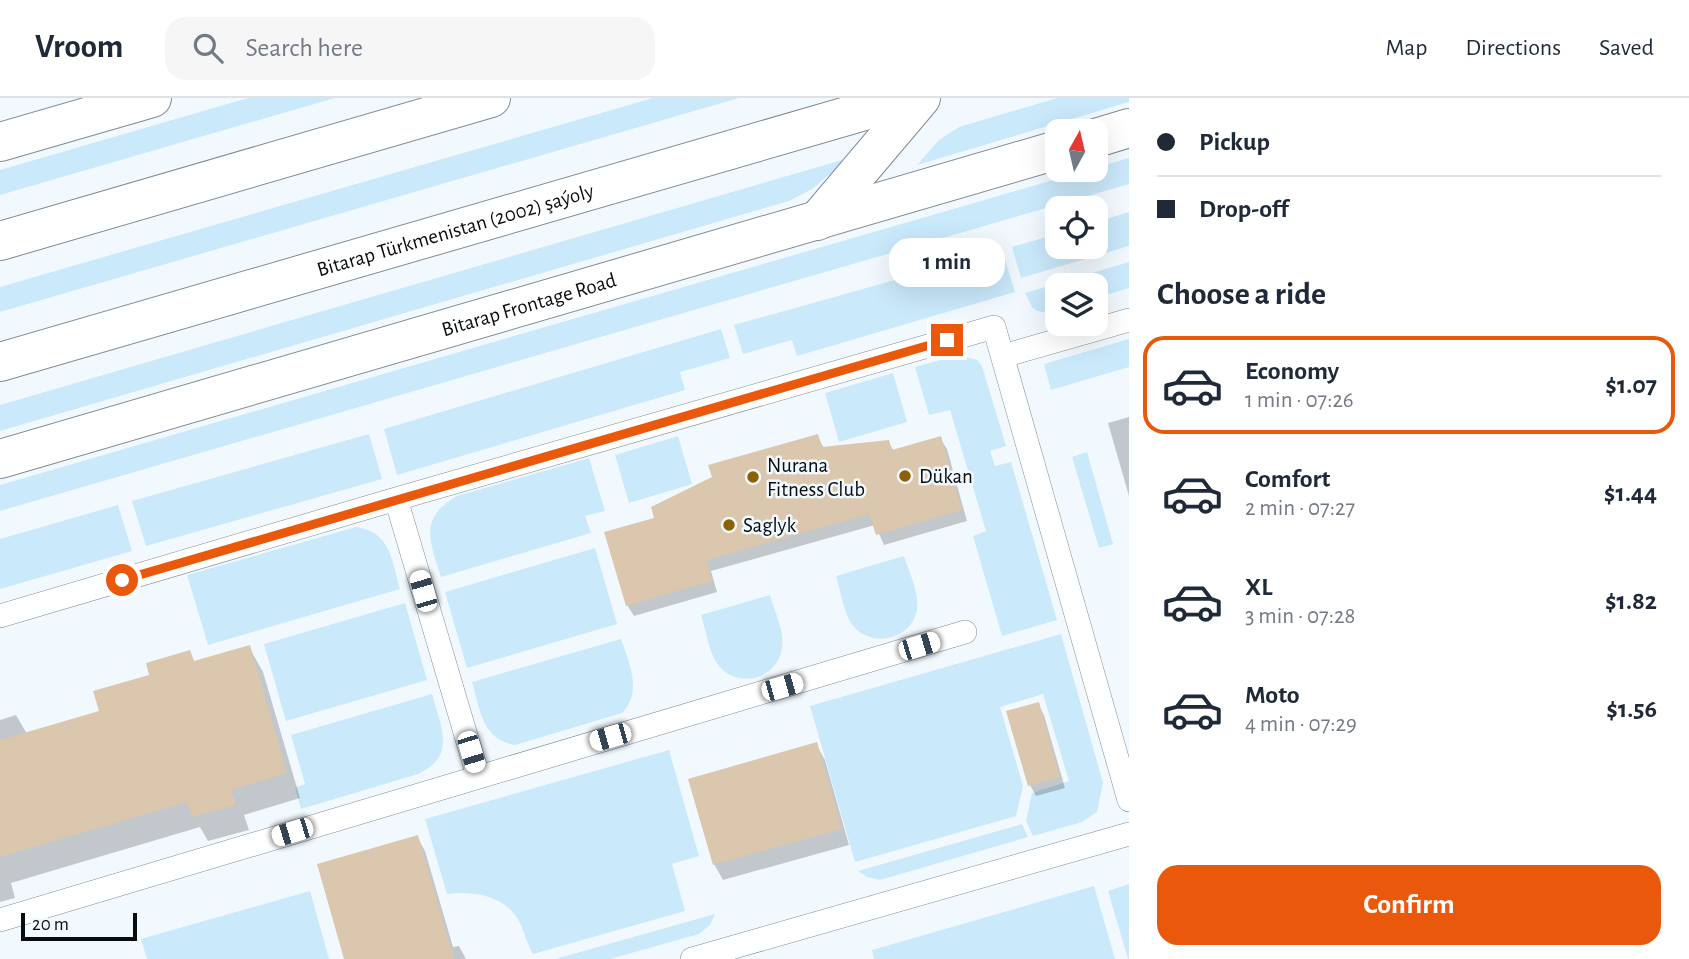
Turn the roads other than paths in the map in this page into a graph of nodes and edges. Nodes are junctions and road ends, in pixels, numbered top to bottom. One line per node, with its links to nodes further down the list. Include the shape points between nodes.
1 (152, 98): 7 (street)
2 (491, 98): 10 (street)
3 (909, 98): 13 (street, Bitarap Türkmenistan (2002) şaýoly)
4 (921, 98): 9 (street)
5 (1129, 128): 6 (street)
6 (1108, 134)
7 (0, 142)
8 (1045, 153): 9 (street, Bitarap Frontage Road)
9 (817, 221): 14 (street, Bitarap Frontage Road)
10 (0, 241)
11 (1129, 320): 12 (lane)
12 (1003, 356): 15 (lane, via 994,327); 19 (lane)
13 (0, 362)
14 (0, 459)
15 (396, 499): 16 (lane); 18 (lane)
16 (0, 616)
17 (965, 632): 18 (lane)
18 (478, 776): 21 (lane)
19 (1129, 800)
20 (1129, 834): 22 (lane)
21 (0, 920)
22 (692, 959)

